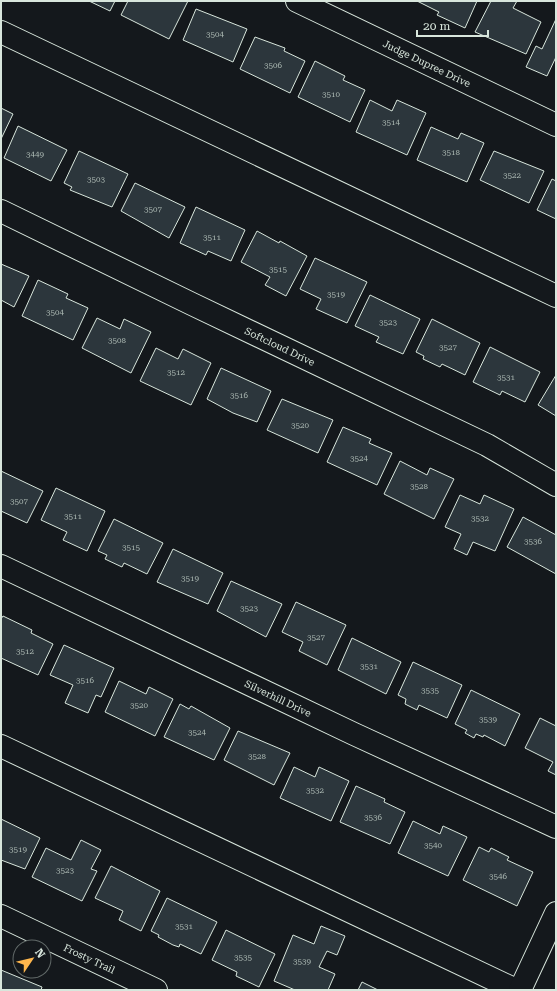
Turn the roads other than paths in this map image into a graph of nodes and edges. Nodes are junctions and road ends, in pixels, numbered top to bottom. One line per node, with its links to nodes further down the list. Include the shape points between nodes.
1 (297, 1): 3 (street, Judge Dupree Drive)
2 (1, 32): 5 (street)
3 (556, 125)
4 (1, 211): 6 (street, Softcloud Drive, via 487,445)
5 (556, 296)
6 (556, 485)
7 (1, 566): 9 (street, Silverhill Drive)
8 (1, 746): 13 (street)
9 (556, 827)
10 (556, 913): 14 (street)
11 (1, 916): 12 (street, Frosty Trail)
12 (156, 990)
13 (516, 990)
14 (520, 990)

